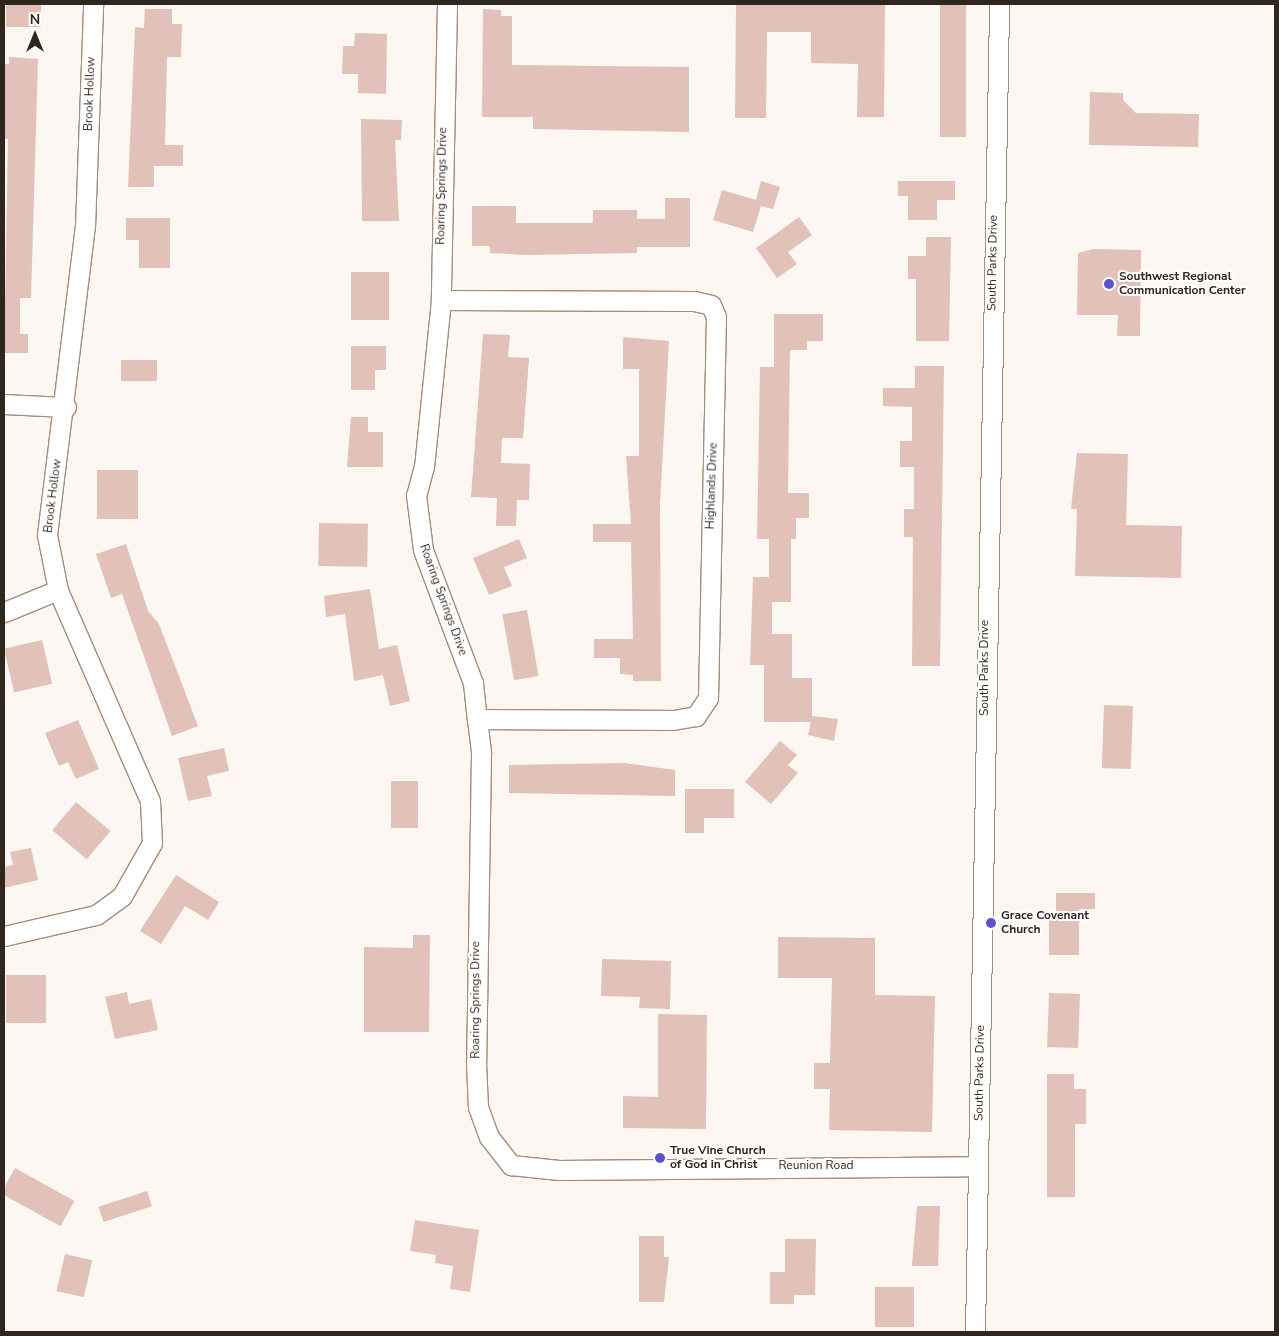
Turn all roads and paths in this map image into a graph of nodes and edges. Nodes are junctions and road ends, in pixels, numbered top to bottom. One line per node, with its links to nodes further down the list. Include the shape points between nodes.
1 (93, 4): 6 (street, Brook Hollow, via 86,227)
2 (447, 4): 4 (street, Roaring Springs Drive)
3 (999, 4): 12 (street, South Parks Drive)
4 (441, 300): 9 (street, Roaring Springs Drive, via 424,466 416,495 423,550 473,683); 9 (street, Highlands Drive, via 694,301 711,305 716,317 708,698 696,716 673,720)
5 (4, 404): 6 (street)
6 (66, 407): 7 (street, Brook Hollow, via 47,535)
7 (58, 590): 8 (street); 10 (street, Brook Hollow, via 150,801 152,843 122,896 96,915)
8 (4, 612)
9 (477, 719): 11 (street, Roaring Springs Drive)
10 (4, 936)
11 (478, 1108): 12 (street, Reunion Road, via 488,1137 511,1165 559,1170)
12 (978, 1166): 13 (street, South Parks Drive)
13 (975, 1332)

